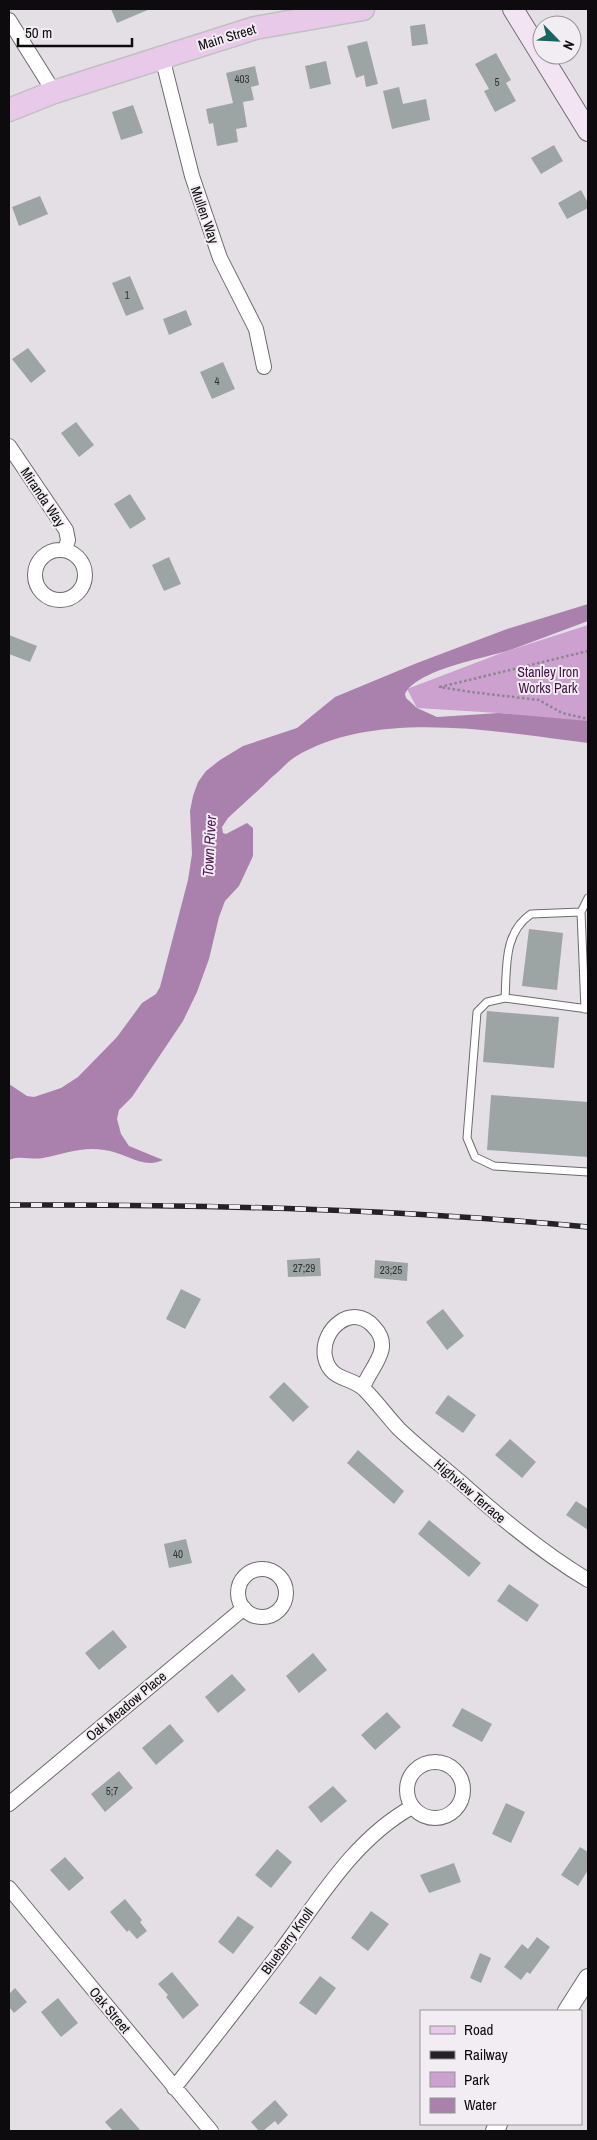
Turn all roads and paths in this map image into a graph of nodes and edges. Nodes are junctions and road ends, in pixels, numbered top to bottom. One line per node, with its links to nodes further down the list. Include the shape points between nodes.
1 (363, 9): 4 (main road, Main Street, via 255,28)
2 (514, 9): 7 (main road)
3 (9, 20): 5 (street)
4 (162, 58): 5 (main road, Main Street); 8 (street, Mullen Way, via 192,176 220,258 256,329)
5 (54, 92): 6 (main road, Main Street)
6 (9, 110)
7 (588, 131)
8 (264, 367)
9 (9, 446): 10 (street, Miranda Way, via 66,530)
10 (65, 550)
11 (588, 651): 12 (path, via 440,687 539,700 562,713)
12 (588, 718)
13 (588, 898): 14 (lane)
14 (581, 912): 15 (lane, via 531,914 515,929 508,950); 16 (lane)
15 (505, 998): 16 (lane); 17 (lane, via 487,1002 477,1012 467,1138 474,1157 494,1166)
16 (587, 1009)
17 (588, 1172)
18 (363, 1388): 18 (street, Highview Terrace, via 378,1363 382,1344 380,1335 370,1322 349,1317 337,1323 328,1335 324,1354 326,1362 339,1377); 19 (street, Highview Terrace, via 399,1428 499,1517)
19 (588, 1580)
20 (244, 1608): 21 (street, Oak Meadow Place)
21 (9, 1804)
22 (412, 1807): 22 (street, via 406,1793 407,1784 420,1766 442,1763 456,1772 463,1790 452,1813 432,1819); 26 (street, Blueberry Knoll, via 378,1831 337,1872)
23 (9, 1888): 26 (street, Oak Street)
24 (588, 1978): 25 (street)
25 (569, 2010)
26 (174, 2088): 27 (street, Oak Street)
27 (210, 2131)

